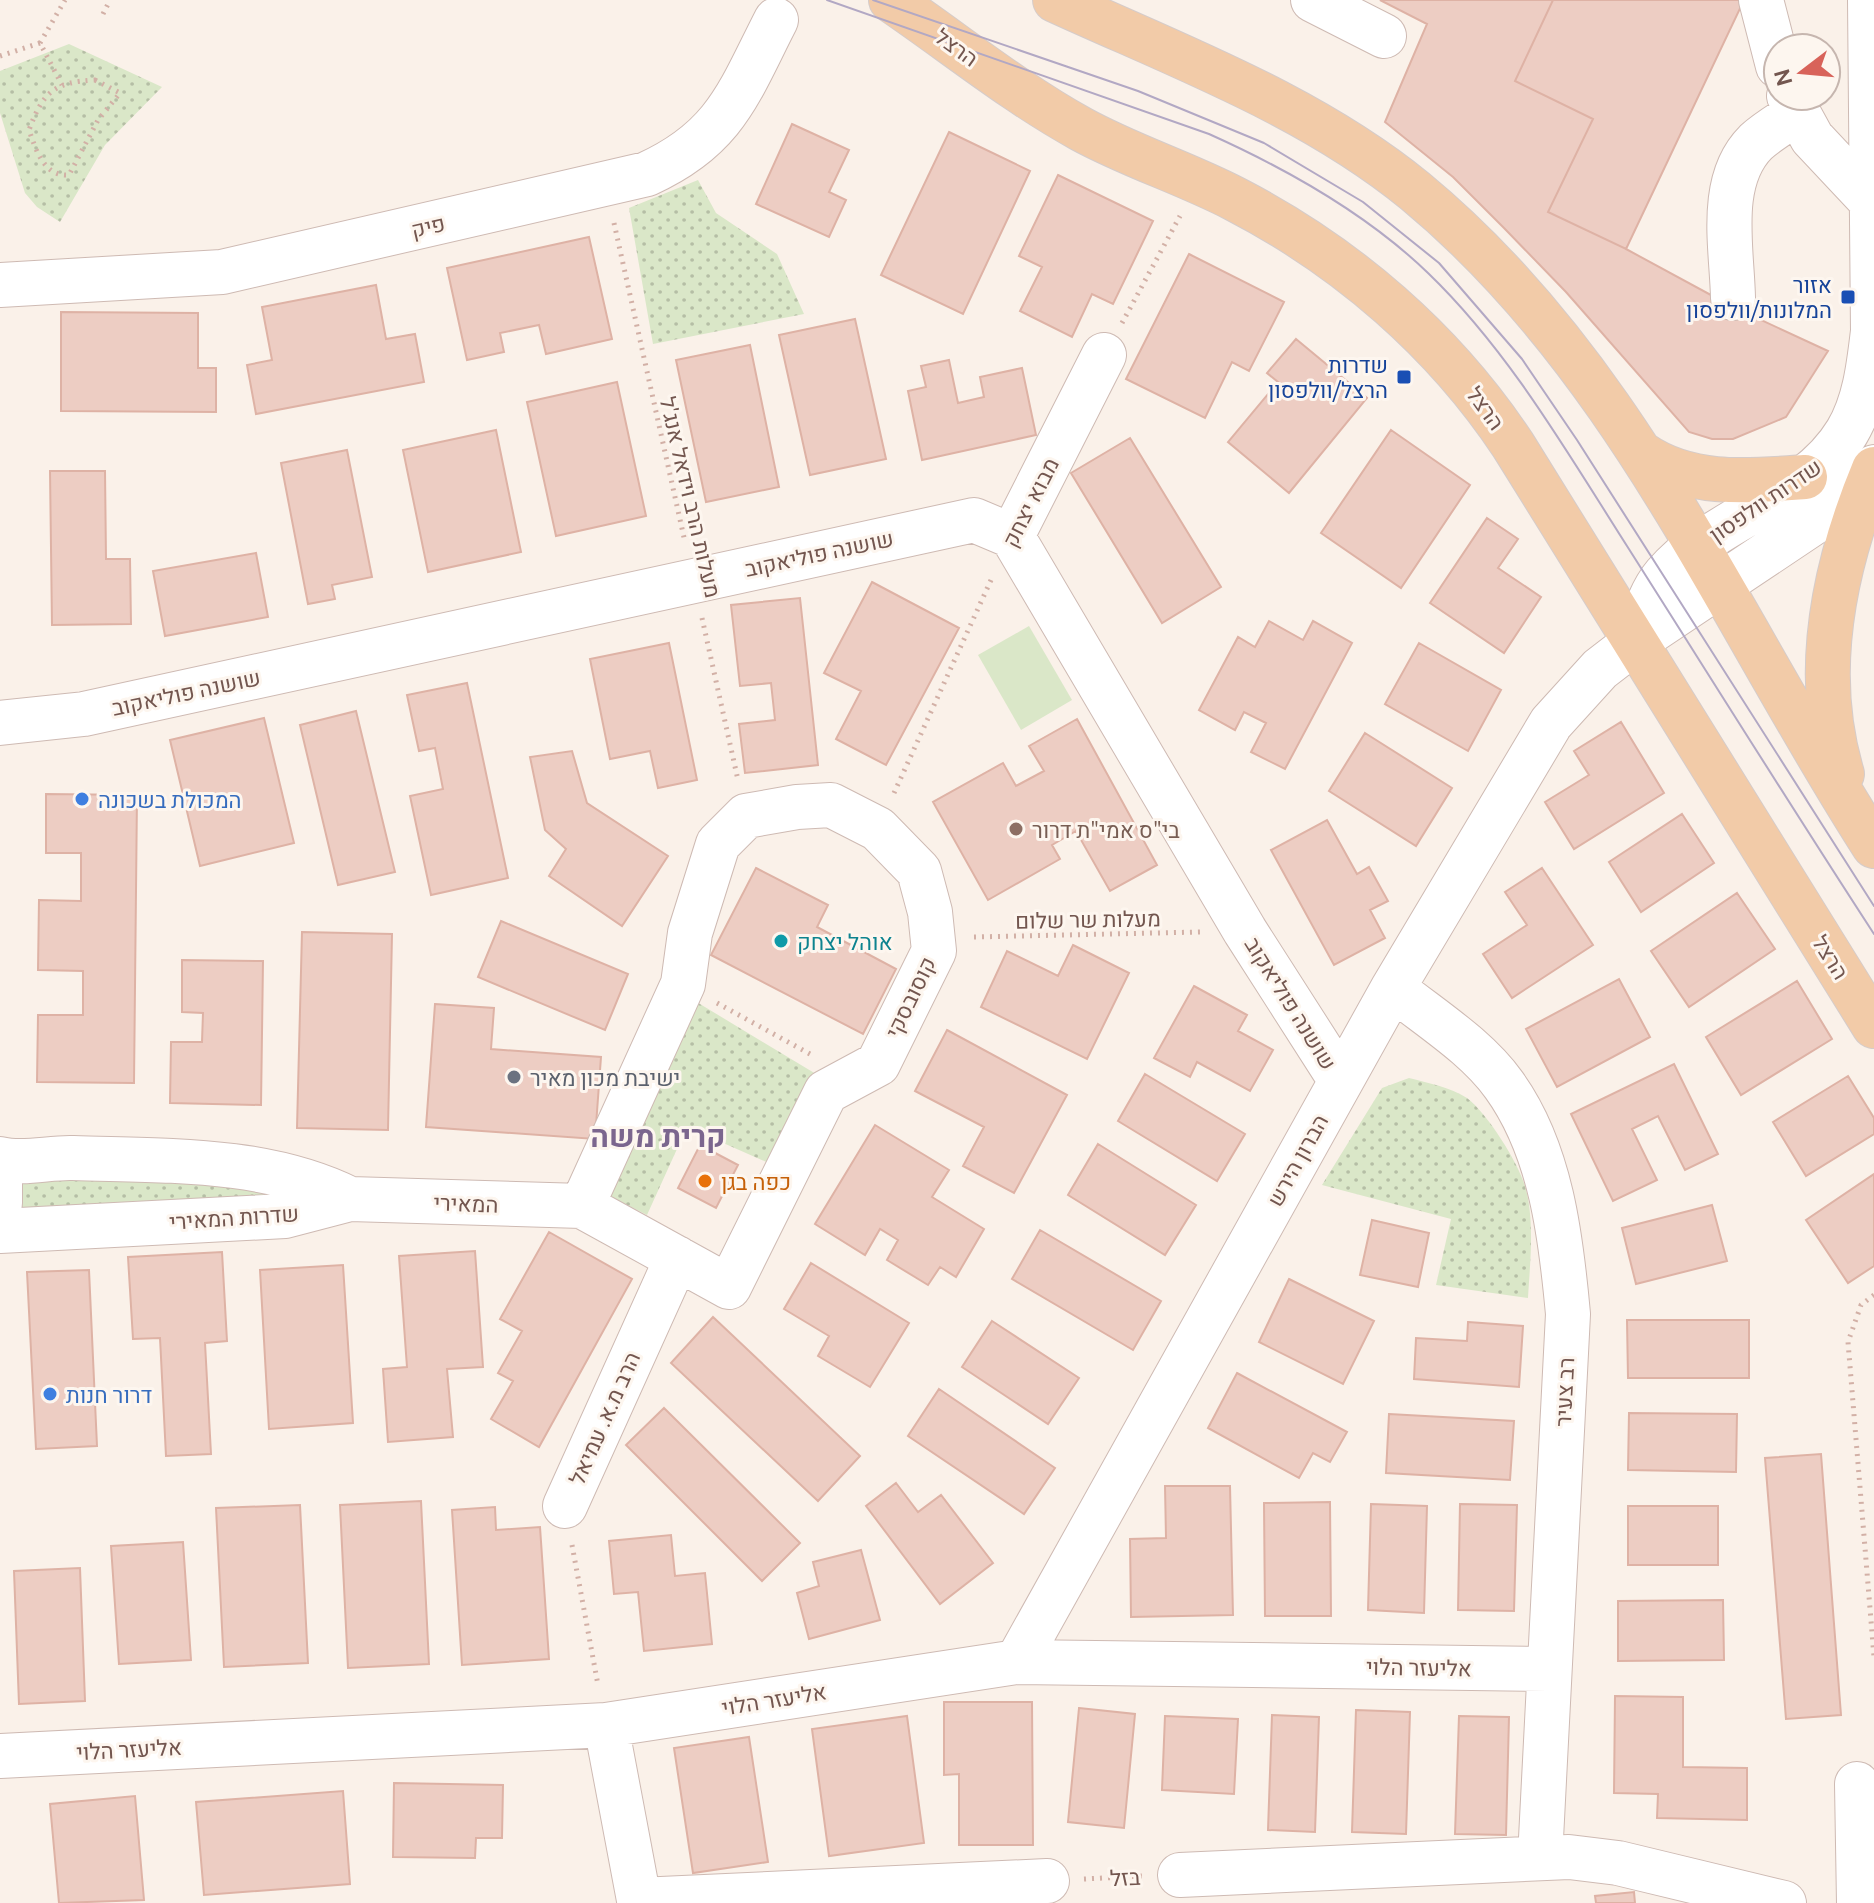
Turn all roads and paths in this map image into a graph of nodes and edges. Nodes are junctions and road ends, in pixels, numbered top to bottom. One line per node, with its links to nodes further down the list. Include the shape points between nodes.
1 (65, 0): 12 (path)
2 (110, 0): 8 (path)
3 (891, 0): 17 (main road, הרצל, via 1037,103)
4 (1055, 0): 23 (main road, via 1265,96 1414,190 1542,316)
5 (1313, 0): 11 (street)
6 (1761, 0): 10 (street)
7 (1870, 0): 19 (street, שדרות וולפסון)
8 (103, 14)
9 (776, 20): 18 (street, פיק, via 723,120 684,157 647,174)
10 (1769, 32)
11 (1384, 36)
12 (40, 43): 13 (path); 14 (path)
13 (0, 56)
14 (62, 85): 14 (path, via 38,106 29,130 47,168 61,176 69,175 98,120 120,93 95,80)
15 (1785, 112): 21 (street, via 1755,143 1736,174 1731,197)
16 (1798, 112): 19 (street, via 1826,156)
17 (1198, 183): 22 (path); 30 (main road, הרצל, via 1312,246 1413,324 1453,364 1513,445)
18 (605, 184): 20 (street, פיק, via 222,272); 28 (path, מעלות הרב וידאל אנג'ל)
19 (1873, 203): 25 (street, שדרות וולפסון, via 1873,331 1867,374 1847,432)
20 (0, 285)
21 (1733, 298)
22 (1104, 355): 26 (street, מבוא יצחק)
23 (1642, 454): 25 (main road, via 1665,468 1700,478); 27 (main road)
24 (1874, 468): 29 (street, שדרות וולפסון, via 1828,513); 34 (main road, via 1839,569 1829,638 1838,760)
25 (1805, 477): 27 (street, שדרות וולפסון)
26 (1012, 536): 28 (street, שושנה פוליאקוב, via 974,520); 33 (path, מבוא יצחק); 35 (street, שושנה פוליאקוב)
27 (1697, 547): 29 (main road); 30 (street, שדרות וולפסון, via 1655,589)
28 (693, 581): 31 (street, שושנה פוליאקוב, via 144,702); 32 (path, מעלות הרב וידאל אנג'ל)
29 (1719, 584): 30 (street, שדרות וולפסון); 34 (main road)
30 (1635, 642): 38 (street, הברון הירש, via 1591,678 1551,723); 39 (main road, הרצל)
31 (0, 723)
32 (746, 816): 33 (street, קוסובסקי, via 831,805); 37 (street, via 718,844 690,933)
33 (878, 829): 36 (street, קוסובסקי, via 919,871)
34 (1865, 832)
35 (1245, 931): 36 (path, מעלות שר שלום); 41 (street, שושנה פוליאקוב)
36 (932, 938): 40 (street, קוסובסקי, via 934,951 878,1064)
37 (683, 984): 40 (path); 46 (street)
38 (1393, 988): 41 (street, הברון הירש); 53 (street, רב צעיר, via 1474,1052 1504,1085 1527,1126 1561,1236 1568,1314)
39 (1874, 1026)
40 (853, 1078): 48 (street, קוסובסקי, via 826,1092 729,1287)
41 (1341, 1081): 52 (street, הברון הירש)
42 (0, 1159): 44 (street, שדרות המאירי, via 234,1165)
43 (0, 1180): 45 (street)
44 (350, 1199): 46 (street, המאירי); 47 (street, שדרות המאירי, via 285,1216)
45 (0, 1203)
46 (582, 1206): 48 (street, קוסובסקי)
47 (0, 1231)
48 (677, 1258): 50 (street, הרב מ.א. עמיאל)
49 (1874, 1295): 51 (path, via 1861,1305 1848,1342)
50 (565, 1506): 54 (path, הרב מ.א. עמיאל)
51 (1874, 1657)
52 (1017, 1662): 53 (street, אליעזר הלוי); 54 (street, אליעזר הלוי)
53 (1548, 1669): 57 (street, רב צעיר)
54 (606, 1725): 55 (street, אליעזר הלוי); 59 (street, via 639,1900)
55 (0, 1756)
56 (1857, 1784): 61 (street)
57 (1540, 1858): 58 (street); 60 (street, via 1618,1863)
58 (1180, 1875): 59 (path, בזל)
59 (1047, 1881)
60 (1784, 1903)
61 (1859, 1903)

